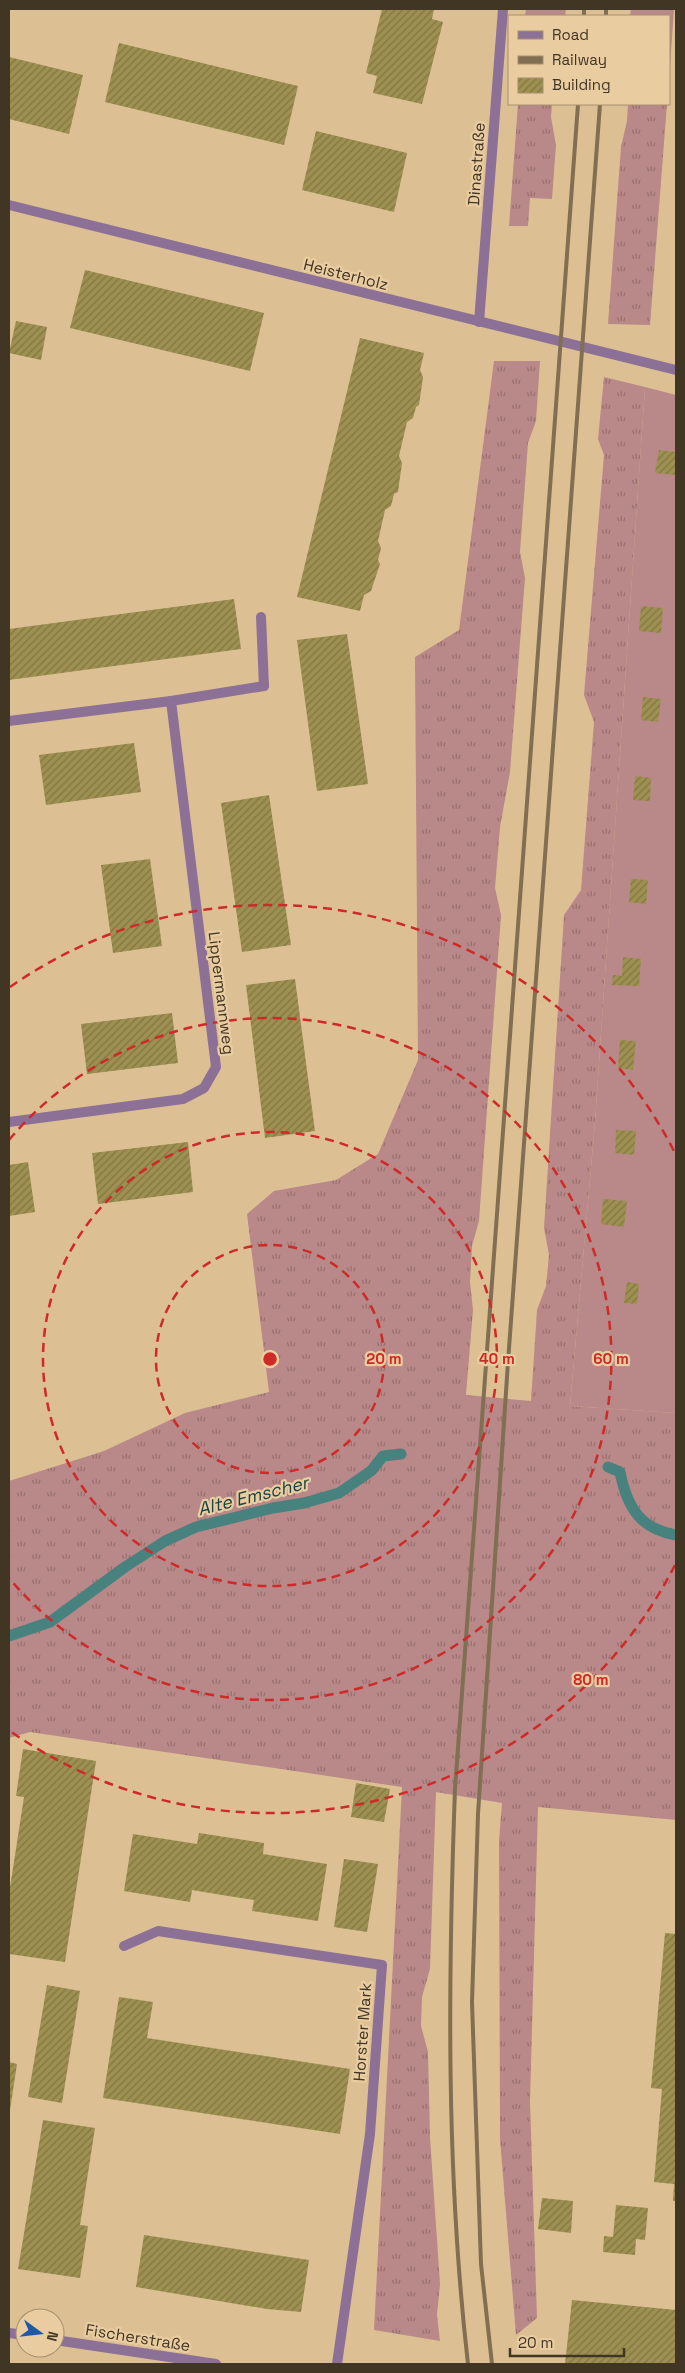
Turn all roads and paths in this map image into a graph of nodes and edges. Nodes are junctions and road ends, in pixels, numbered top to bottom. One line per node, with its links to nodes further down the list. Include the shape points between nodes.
1 (503, 9): 3 (street, Dinastraße)
2 (9, 205): 3 (street, Heisterholz)
3 (479, 322): 4 (street, Heisterholz)
4 (676, 370)
5 (261, 617): 6 (street, via 264,686)
6 (171, 701): 7 (street); 8 (street, Lippermannweg, via 216,1067 204,1088 183,1099)
7 (9, 721)
8 (9, 1122)
9 (124, 1946): 12 (street, Horster Mark, via 158,1931 382,1965 370,2134)
10 (65, 2341): 11 (street, Fischerstraße)
11 (216, 2364)
12 (337, 2364)

